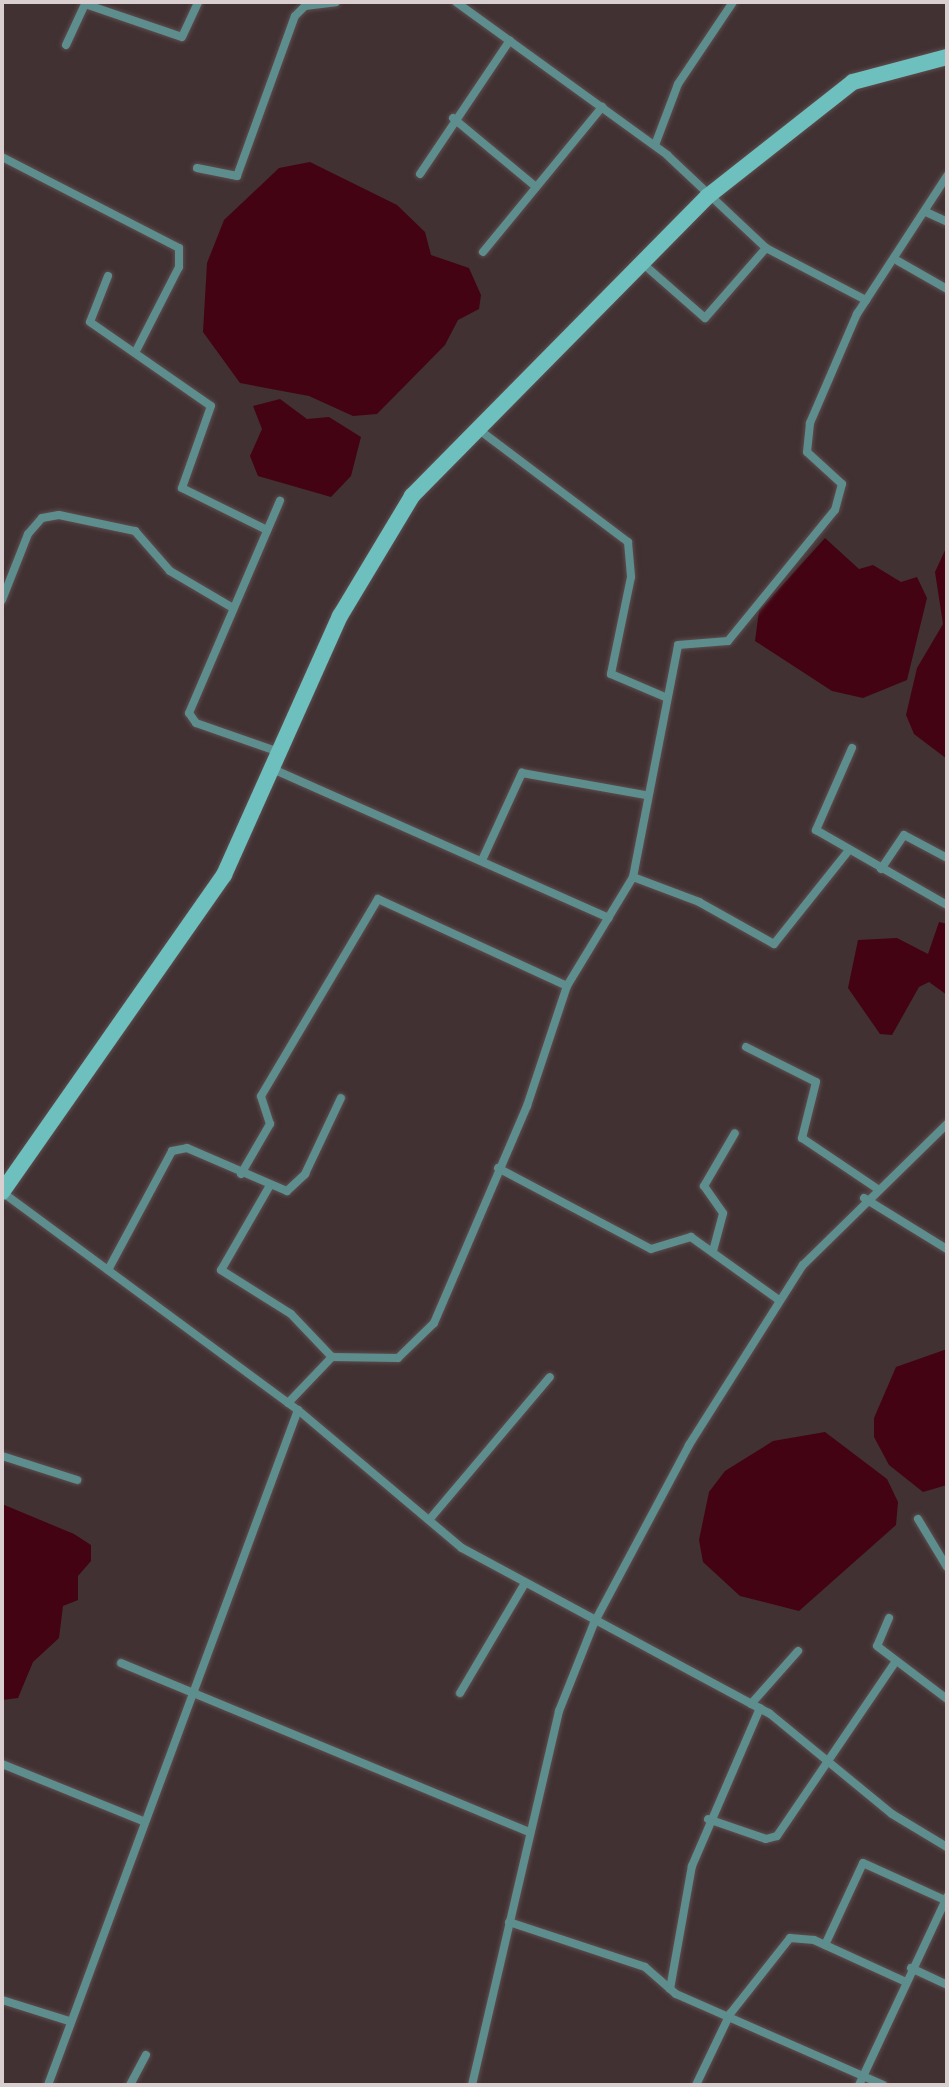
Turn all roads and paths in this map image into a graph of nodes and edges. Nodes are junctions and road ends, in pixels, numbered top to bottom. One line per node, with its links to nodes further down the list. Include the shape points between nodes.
1 (198, 2): 5 (street, via 182,37)
2 (336, 2): 13 (street, via 305,6 295,16 237,176)
3 (456, 2): 6 (street)
4 (733, 2): 11 (street, via 678,84)
5 (86, 3): 7 (street)
6 (510, 40): 9 (street); 10 (street)
7 (66, 45)
8 (947, 57): 17 (street, via 853,82)
9 (602, 107): 11 (street); 16 (street)
10 (453, 118): 14 (street); 16 (street)
11 (655, 145): 17 (street)
12 (2, 157): 27 (street, via 179,248 179,267)
13 (197, 168)
14 (420, 174)
15 (947, 176): 18 (street)
16 (536, 187): 21 (street)
17 (708, 196): 20 (street); 23 (street)
18 (926, 212): 19 (street); 22 (street)
19 (947, 222)
20 (766, 248): 23 (street, via 705,318); 26 (street)
21 (483, 252)
22 (898, 261): 25 (street); 26 (street)
23 (641, 262): 28 (street)
24 (108, 276): 27 (street, via 90,322)
25 (947, 289)
26 (866, 300): 33 (street, via 826,376 805,441 811,460 842,484 835,510 728,641 678,645)
27 (137, 349): 30 (street, via 211,406 182,488)
28 (477, 428): 33 (street, via 628,542 631,577 611,674); 35 (street, via 412,496 373,553)
29 (280, 501): 30 (street)
30 (267, 530): 32 (street)
31 (2, 600): 32 (street, via 28,534 42,518 59,515 135,531 170,571)
32 (233, 608): 35 (street, via 189,713 196,723)
33 (665, 697): 37 (street)
34 (852, 748): 38 (street, via 816,824)
35 (281, 753): 36 (street)
36 (275, 770): 39 (street); 54 (street, via 224,875)
37 (646, 795): 39 (street, via 522,773); 42 (street)
38 (849, 850): 41 (street); 42 (street, via 774,944 699,902)
39 (483, 858): 44 (street)
40 (947, 858): 41 (street, via 904,835)
41 (881, 869): 43 (street)
42 (633, 877): 44 (street)
43 (947, 905)
44 (609, 918): 45 (street)
45 (567, 986): 50 (street); 51 (street, via 378,899 261,1096 270,1124)
46 (746, 1047): 53 (street, via 816,1082 802,1138)
47 (341, 1098): 52 (street, via 295,1186)
48 (947, 1124): 53 (street)
49 (735, 1133): 57 (street, via 704,1186 723,1213)
50 (498, 1168): 57 (street, via 651,1249 686,1236); 60 (street, via 425,1339 387,1360)
51 (241, 1174): 52 (street); 58 (street, via 187,1148 172,1151)
52 (269, 1187): 60 (street, via 221,1270 291,1314)
53 (876, 1188): 55 (street)
54 (2, 1192): 58 (street)
55 (864, 1198): 56 (street); 59 (street)
56 (947, 1249)
57 (713, 1251): 59 (street)
58 (108, 1270): 62 (street)
59 (779, 1300): 71 (street, via 689,1445)
60 (332, 1357): 62 (street)
61 (550, 1377): 67 (street)
62 (288, 1403): 63 (street)
63 (298, 1410): 67 (street); 75 (street)
64 (2, 1456): 65 (street)
65 (77, 1480)
66 (918, 1519): 68 (street)
67 (429, 1520): 69 (street)
68 (947, 1567)
69 (525, 1583): 71 (street); 76 (street)
70 (889, 1618): 74 (street, via 875,1640)
71 (594, 1623): 78 (street); 83 (street, via 559,1711)
72 (798, 1651): 78 (street)
73 (121, 1663): 75 (street)
74 (894, 1664): 77 (street); 79 (street)
75 (194, 1691): 82 (street); 83 (street)
76 (460, 1693)
77 (947, 1699)
78 (756, 1706): 79 (street); 81 (street)
79 (824, 1759): 81 (street, via 772,1839); 84 (street, via 892,1814)
80 (2, 1764): 82 (street)
81 (708, 1819): 91 (street, via 687,1887)
82 (143, 1821): 94 (street)
83 (528, 1832): 86 (street)
84 (947, 1847)
85 (946, 1899): 87 (street, via 863,1863); 88 (street)
86 (509, 1922): 91 (street, via 645,1967); 99 (street)
87 (825, 1945): 89 (street); 93 (street, via 790,1938)
88 (911, 1968): 89 (street); 90 (street)
89 (904, 1981): 96 (street)
90 (947, 1985)
91 (670, 1989): 93 (street)
92 (2, 2000): 94 (street)
93 (730, 2014): 96 (street); 100 (street)
94 (69, 2021): 97 (street)
95 (146, 2055): 98 (street)
96 (864, 2074): 101 (street); 102 (street)
97 (48, 2085)
98 (130, 2085)
99 (472, 2085)
100 (696, 2085)
101 (859, 2085)
102 (883, 2085)

